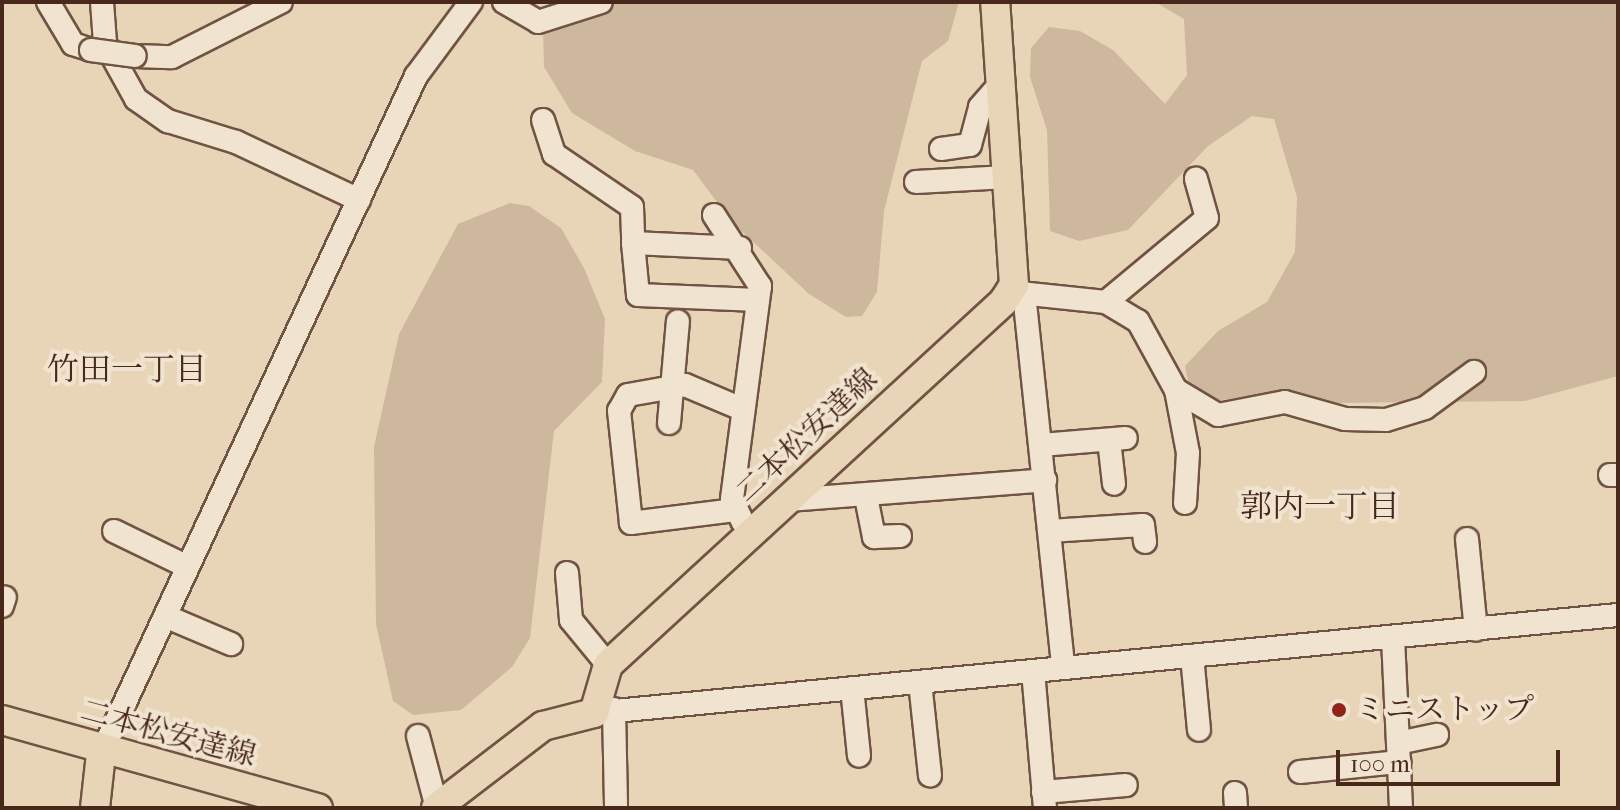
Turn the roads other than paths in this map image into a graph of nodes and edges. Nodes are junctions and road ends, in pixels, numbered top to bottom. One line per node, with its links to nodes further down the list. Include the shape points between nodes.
1 (48, 2): 3 (street, bridge, via 73,44 172,57)
2 (102, 2): 14 (street, via 105,43 136,99 168,121 236,142)
3 (281, 2)
4 (471, 2): 14 (street, via 433,44)
5 (601, 2): 7 (street, via 538,22)
6 (995, 2): 8 (main road)
7 (510, 7)
8 (1001, 83): 10 (street, via 980,107 973,142); 11 (main road)
9 (543, 120): 16 (street, via 561,169 627,201)
10 (941, 149)
11 (1007, 177): 13 (street); 18 (main road)
12 (1196, 179): 20 (street, via 1207,218)
13 (916, 182)
14 (359, 200): 39 (street)
15 (714, 215): 17 (street)
16 (633, 243): 17 (street); 19 (street, via 638,295)
17 (740, 248): 19 (street, via 757,275)
18 (1017, 289): 20 (street); 27 (street); 31 (main road, 二本松安達線)
19 (758, 300): 25 (street)
20 (1106, 302): 24 (street, via 1138,321)
21 (678, 321): 23 (street)
22 (1474, 372): 24 (street, via 1425,408 1386,420 1345,419 1285,402 1218,415)
23 (668, 388): 25 (street, via 697,387); 26 (street); 33 (street, via 628,395 620,406 630,521)
24 (1176, 390): 32 (street, via 1188,453)
25 (742, 409): 33 (street)
26 (669, 423)
27 (1041, 445): 28 (street); 29 (street, via 1118,439)
28 (1045, 480): 30 (street); 35 (street)
29 (1114, 484)
30 (866, 497): 31 (street); 36 (street, via 874,537)
31 (788, 500): 33 (main road, 二本松安達線)
32 (1185, 503)
33 (743, 522): 47 (main road, 二本松安達線)
34 (114, 531): 39 (street)
35 (1050, 531): 38 (street, via 1143,525); 48 (street)
36 (900, 536)
37 (1467, 539): 43 (street)
38 (1145, 542)
39 (188, 567): 42 (street)
40 (567, 573): 47 (street, via 571,620)
41 (1618, 615): 43 (street)
42 (165, 616): 45 (street); 58 (street)
43 (1476, 630): 44 (street)
44 (1393, 638): 46 (street); 57 (street)
45 (231, 644)
46 (1192, 656): 48 (street); 54 (street)
47 (608, 665): 52 (main road)
48 (1063, 667): 49 (street)
49 (1033, 671): 50 (street); 63 (street)
50 (920, 682): 51 (street); 61 (street)
51 (852, 688): 52 (street); 59 (street)
52 (604, 711): 66 (main road, via 543,726); 67 (street)
53 (2, 720): 58 (main road, 二本松安達線)
54 (1199, 730)
55 (1437, 735): 57 (street)
56 (418, 736): 66 (street)
57 (1399, 752): 60 (street); 68 (street)
58 (101, 754): 64 (main road); 65 (main road, 二本松安達線)
59 (859, 756)
60 (1300, 772)
61 (930, 775)
62 (1126, 785): 63 (street)
63 (1044, 800)
64 (95, 808)
65 (318, 808)
66 (437, 808)
67 (616, 808)
68 (1401, 808)

